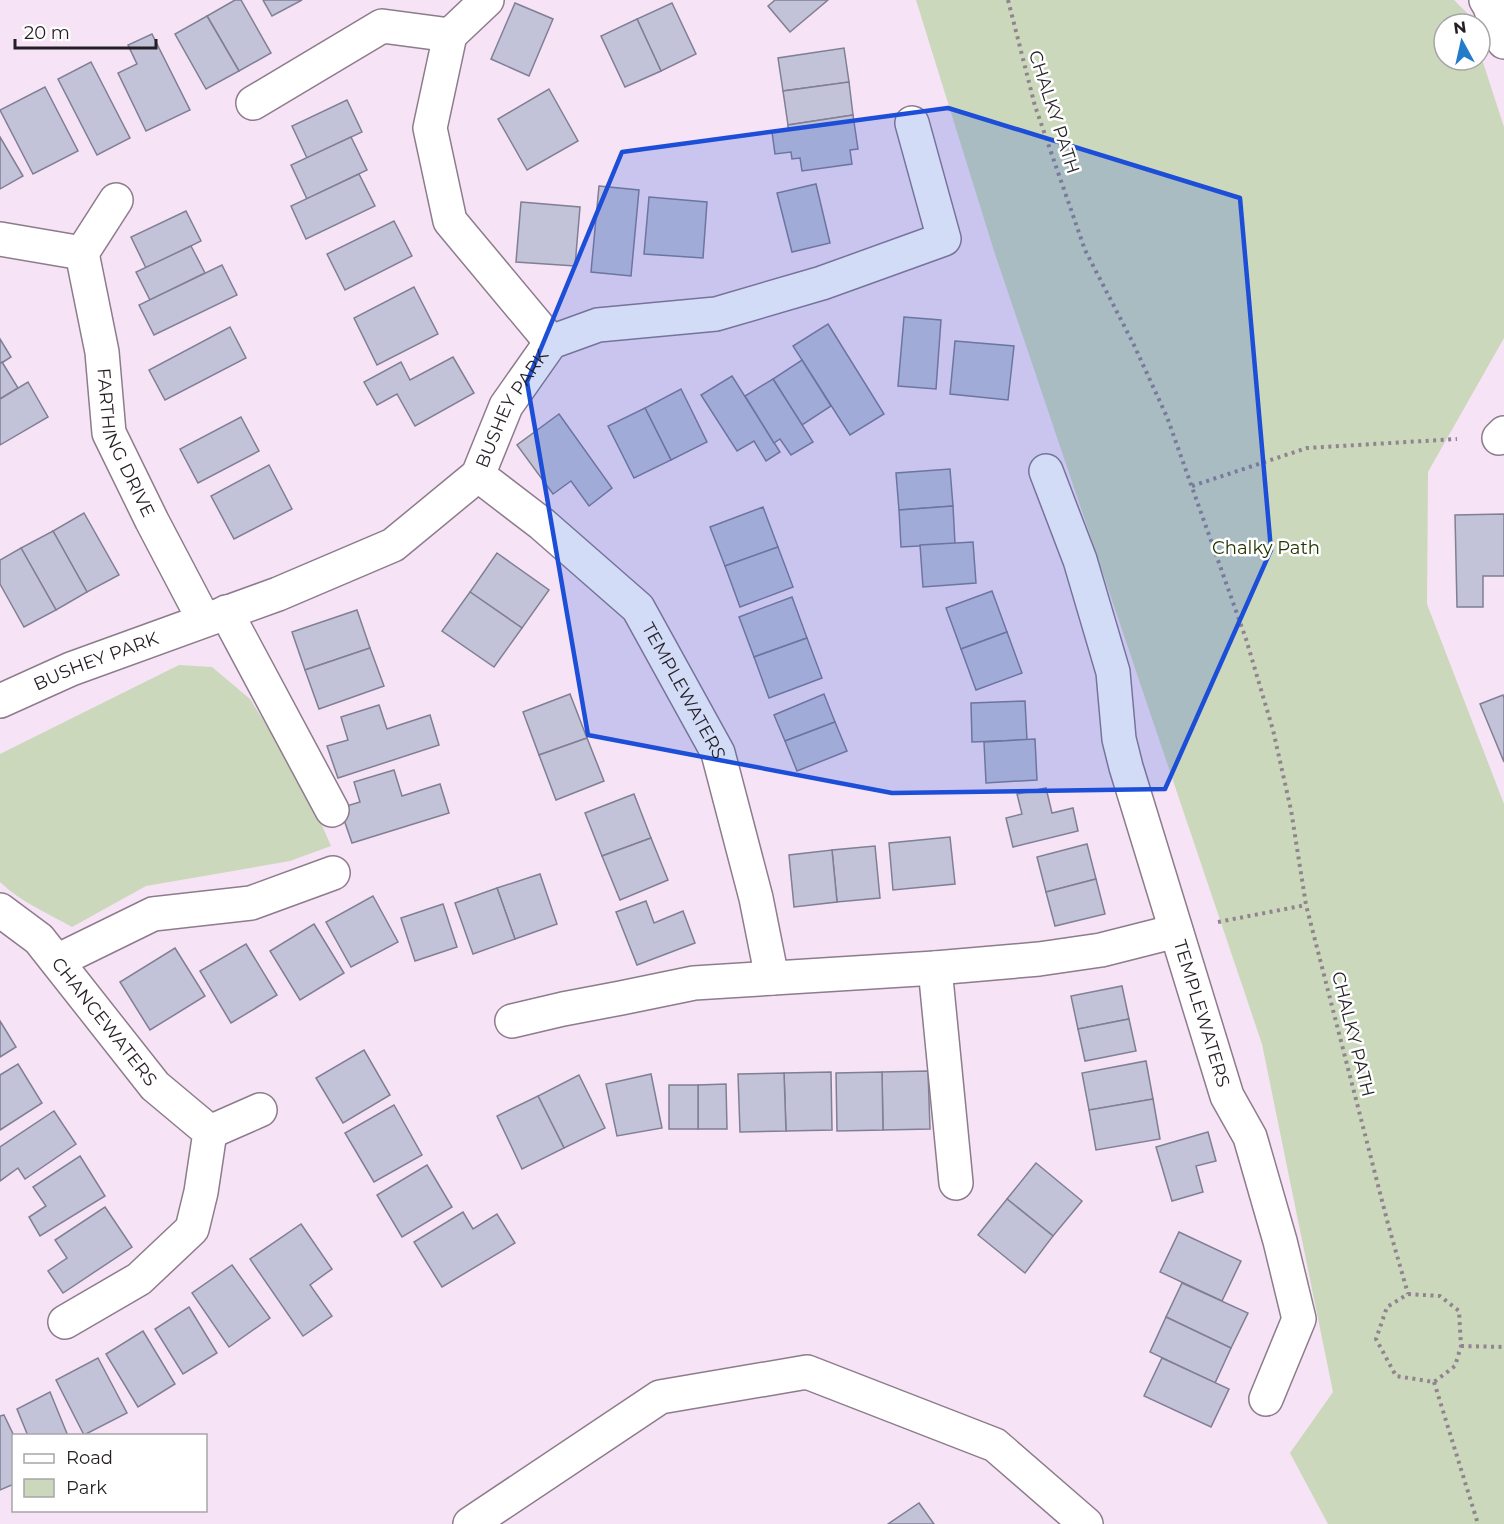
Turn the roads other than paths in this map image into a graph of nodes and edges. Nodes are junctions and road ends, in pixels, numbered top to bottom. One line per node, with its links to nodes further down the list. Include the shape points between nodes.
1 (487, 0): 3 (street)
2 (1486, 0): 4 (street)
3 (450, 35): 5 (street, via 382,26); 10 (street, via 430,128 450,221)
4 (1504, 42)
5 (253, 103)
6 (912, 123): 10 (street, BUSHEY PARK, via 944,238 822,283 716,314 598,325)
7 (116, 200): 9 (street)
8 (0, 238): 9 (street)
9 (82, 253): 13 (street, FARTHING DRIVE, via 102,352 109,433 152,521)
10 (551, 342): 12 (street, BUSHEY PARK, via 506,406)
11 (1046, 471): 18 (street, TEMPLEWATERS, via 1080,560 1113,672 1119,740)
12 (478, 475): 13 (street, BUSHEY PARK, via 393,545); 21 (street, TEMPLEWATERS, via 542,524 638,608 718,753 756,898)
13 (215, 616): 14 (street, BUSHEY PARK, via 71,669); 15 (street, FARTHING DRIVE)
14 (0, 701)
15 (332, 810)
16 (333, 873): 19 (street, via 251,903 153,914)
17 (0, 910): 19 (street, CHANCEWATERS, via 39,939)
18 (1176, 931): 20 (street, TEMPLEWATERS, via 1101,950); 27 (street, TEMPLEWATERS, via 1227,1096 1250,1137 1299,1319)
19 (57, 961): 24 (street, CHANCEWATERS, via 155,1086)
20 (935, 968): 21 (street, TEMPLEWATERS); 25 (street)
21 (772, 978): 22 (street, TEMPLEWATERS, via 693,983)
22 (512, 1021)
23 (260, 1110): 24 (street)
24 (210, 1132): 26 (street, via 192,1228 139,1279)
25 (956, 1183)
26 (65, 1322)
27 (1266, 1399)
28 (470, 1524): 29 (street, via 660,1397 807,1372 995,1445)
29 (1086, 1524)

